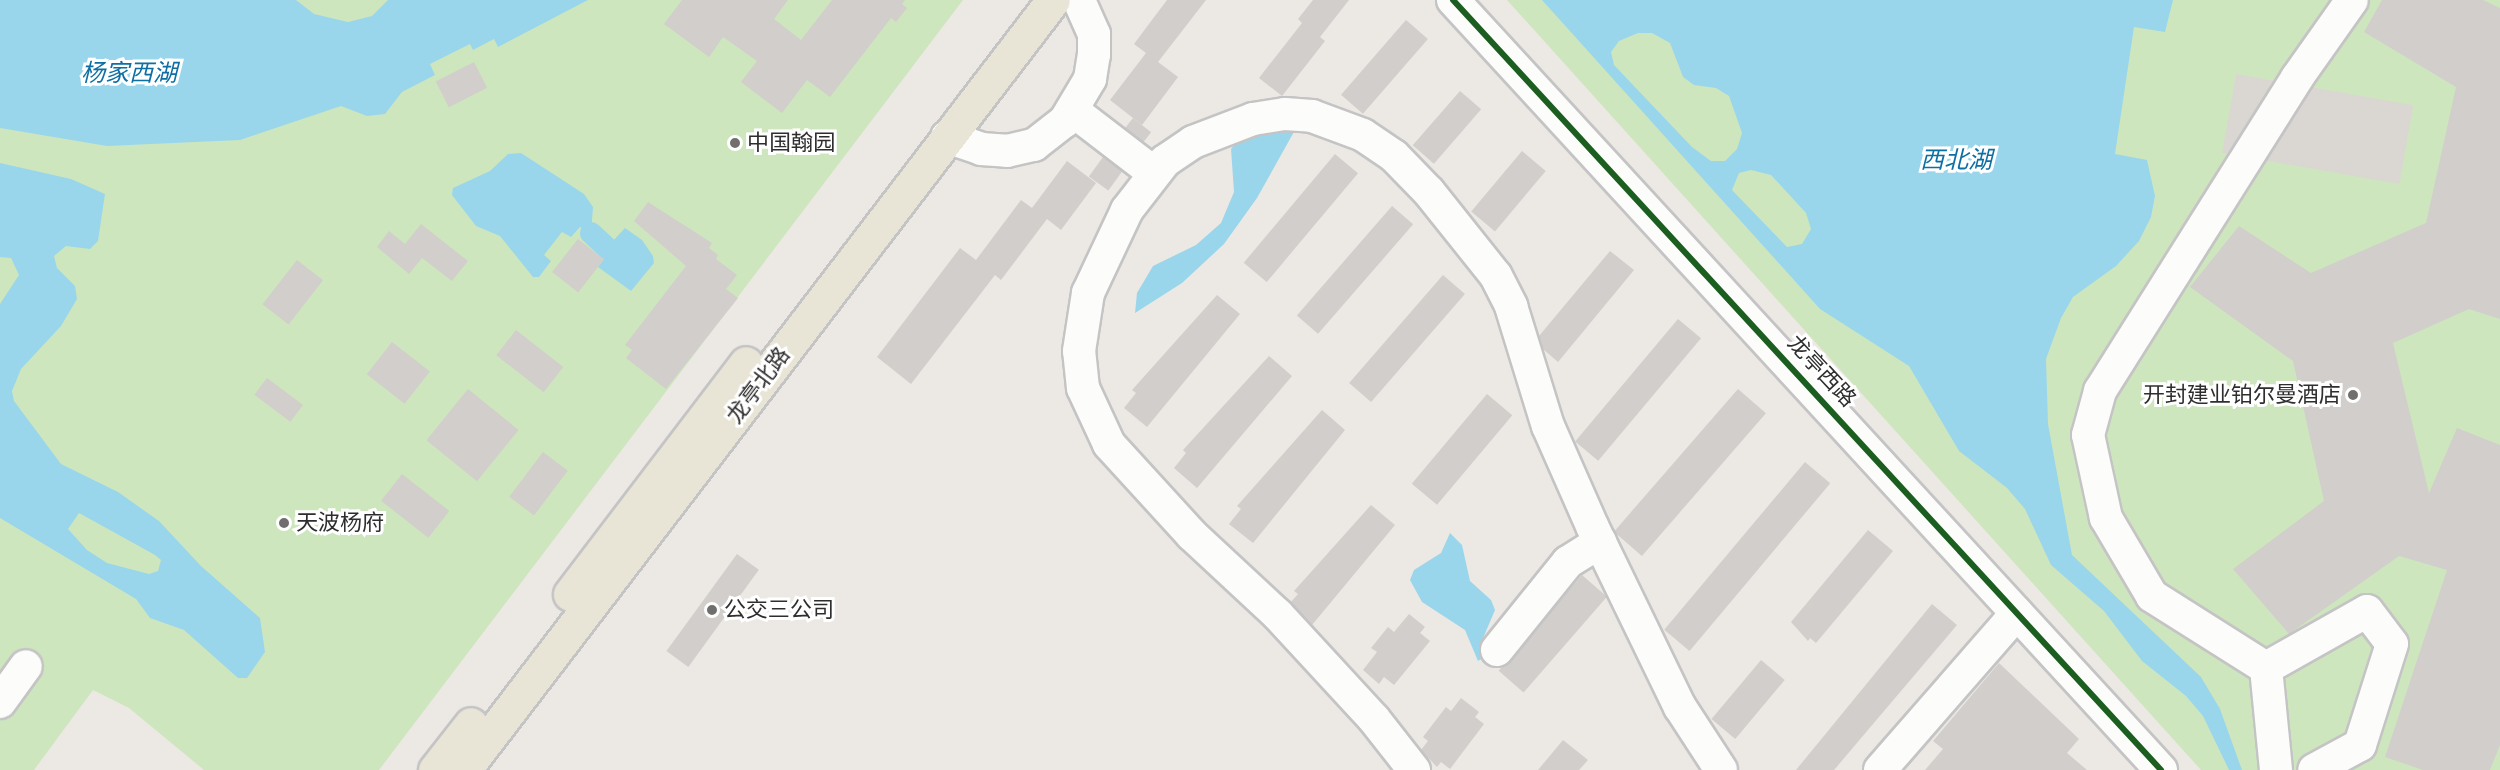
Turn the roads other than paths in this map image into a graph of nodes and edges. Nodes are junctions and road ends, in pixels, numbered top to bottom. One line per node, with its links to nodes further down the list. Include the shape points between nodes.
1 (1024, 0): 15 (main road, 龙亭北路)
2 (1053, 0): 7 (main road, 龙亭北路)
3 (1079, 0): 6 (street, via 1094,34 1094,55 1090,79)
4 (1453, 0): 10 (street, 龙亭西路)
5 (2352, 0): 13 (street, via 2297,78 2100,391 2088,435 2106,518 2152,596)
6 (1072, 110): 7 (street, via 1047,138 1007,151 981,149); 8 (street)
7 (947, 137): 16 (main road, 龙亭北路)
8 (1154, 173): 9 (street, via 1193,142 1253,119 1285,114 1334,122 1394,156 1496,276 1511,306 1548,426); 17 (street, via 1127,210 1088,293 1078,351 1083,388 1095,422 1109,444 1192,534 1277,614 1374,719)
9 (1600, 542): 11 (street, via 1568,562); 18 (street, via 1680,707)
10 (2016, 613): 19 (street); 20 (street, 龙亭西路)
11 (1497, 650)
12 (26, 666): 14 (street)
13 (2266, 668): 21 (street); 22 (street, via 2367,611 2392,644 2361,745)
14 (0, 702)
15 (435, 770)
16 (464, 770)
17 (1414, 770)
18 (1721, 770)
19 (1880, 770)
20 (2161, 770)
21 (2276, 770)
22 (2314, 770)

